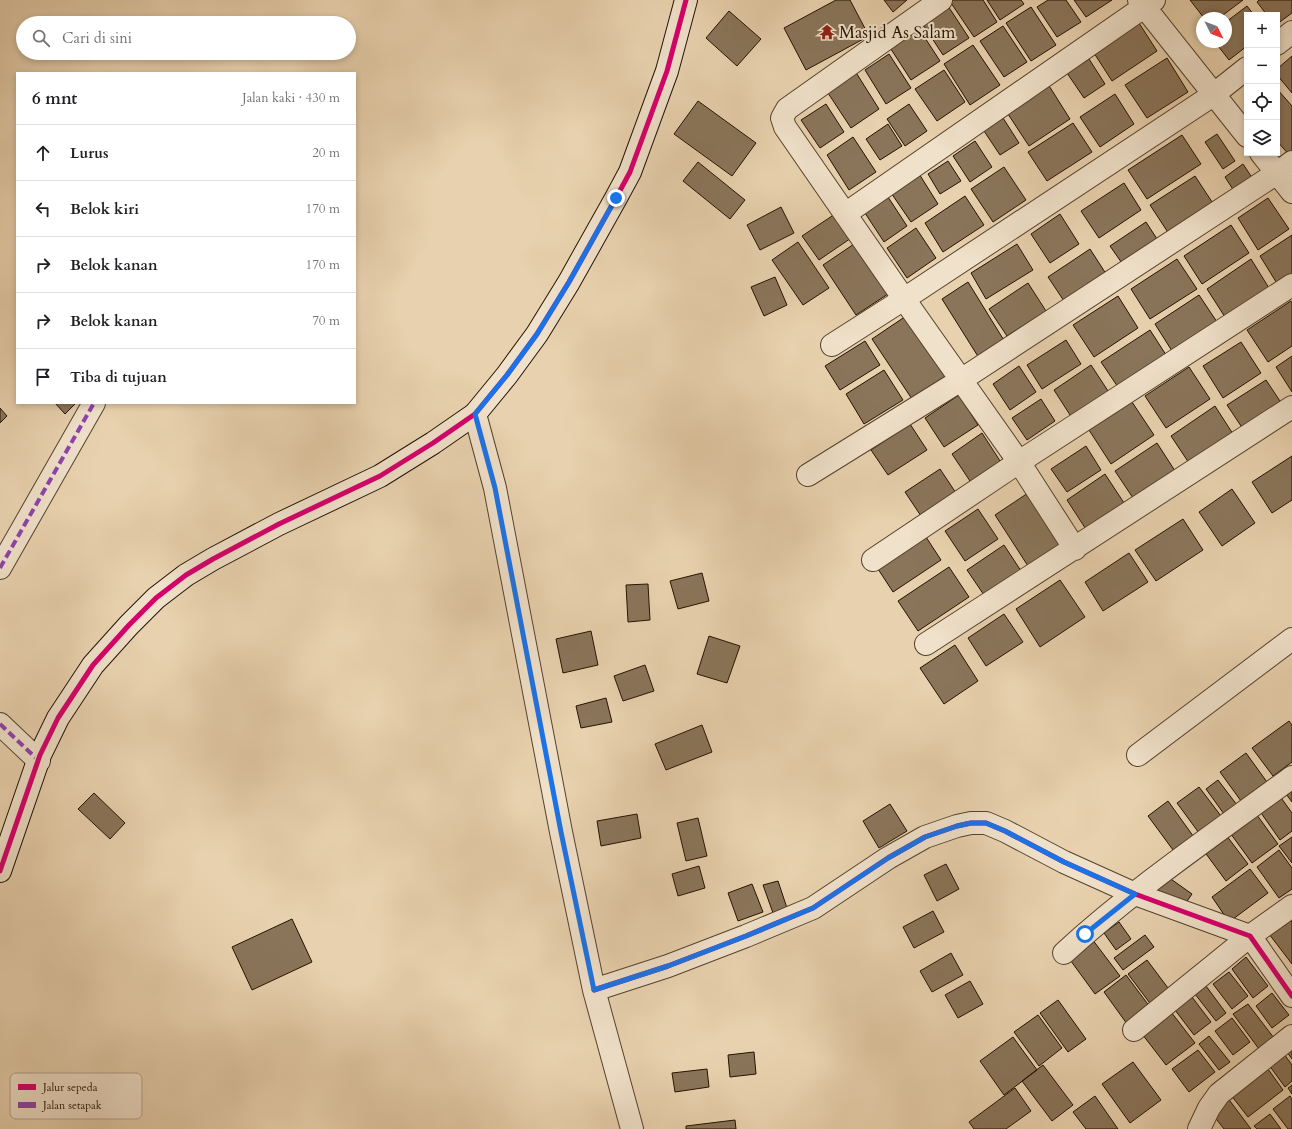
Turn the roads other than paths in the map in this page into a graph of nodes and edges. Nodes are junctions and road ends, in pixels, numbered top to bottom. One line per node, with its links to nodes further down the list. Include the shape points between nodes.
1 (686, 0): 19 (street, via 667,71 630,172 537,334)
2 (941, 0): 12 (street, via 787,109 782,118 785,127)
3 (1146, 2): 7 (street); 12 (street)
4 (1292, 32): 5 (street)
5 (1280, 42)
6 (1244, 70): 7 (street)
7 (1213, 95): 8 (street); 14 (street)
8 (1244, 132)
9 (1266, 156): 10 (street)
10 (1285, 168): 11 (street); 16 (street)
11 (1292, 192)
12 (845, 214): 14 (street)
13 (1292, 286): 20 (street)
14 (904, 300): 15 (street); 16 (street)
15 (832, 345)
16 (961, 380): 20 (street); 21 (street)
17 (90, 405): 24 (street)
18 (1292, 407): 22 (street)
19 (475, 414): 29 (street, via 433,444 380,476 278,524 213,559 186,575 156,598 93,665 58,718); 36 (street, via 495,488)
20 (1019, 462): 22 (street); 23 (street)
21 (808, 475)
22 (1075, 549): 26 (street)
23 (873, 560)
24 (0, 568)
25 (1292, 638): 28 (street)
26 (926, 644)
27 (0, 724): 29 (street)
28 (1138, 755)
29 (39, 761): 31 (street)
30 (1292, 777): 32 (street)
31 (0, 872)
32 (1135, 894): 34 (street); 35 (street); 36 (street, via 986,823 964,824 925,837 888,858 813,908 668,966)
33 (1292, 906): 34 (street)
34 (1250, 936): 37 (street); 38 (street)
35 (1064, 953)
36 (594, 990): 40 (street)
37 (1292, 996)
38 (1134, 1030)
39 (1292, 1036): 41 (street, via 1219,1094)
40 (632, 1129)
41 (1199, 1129)

